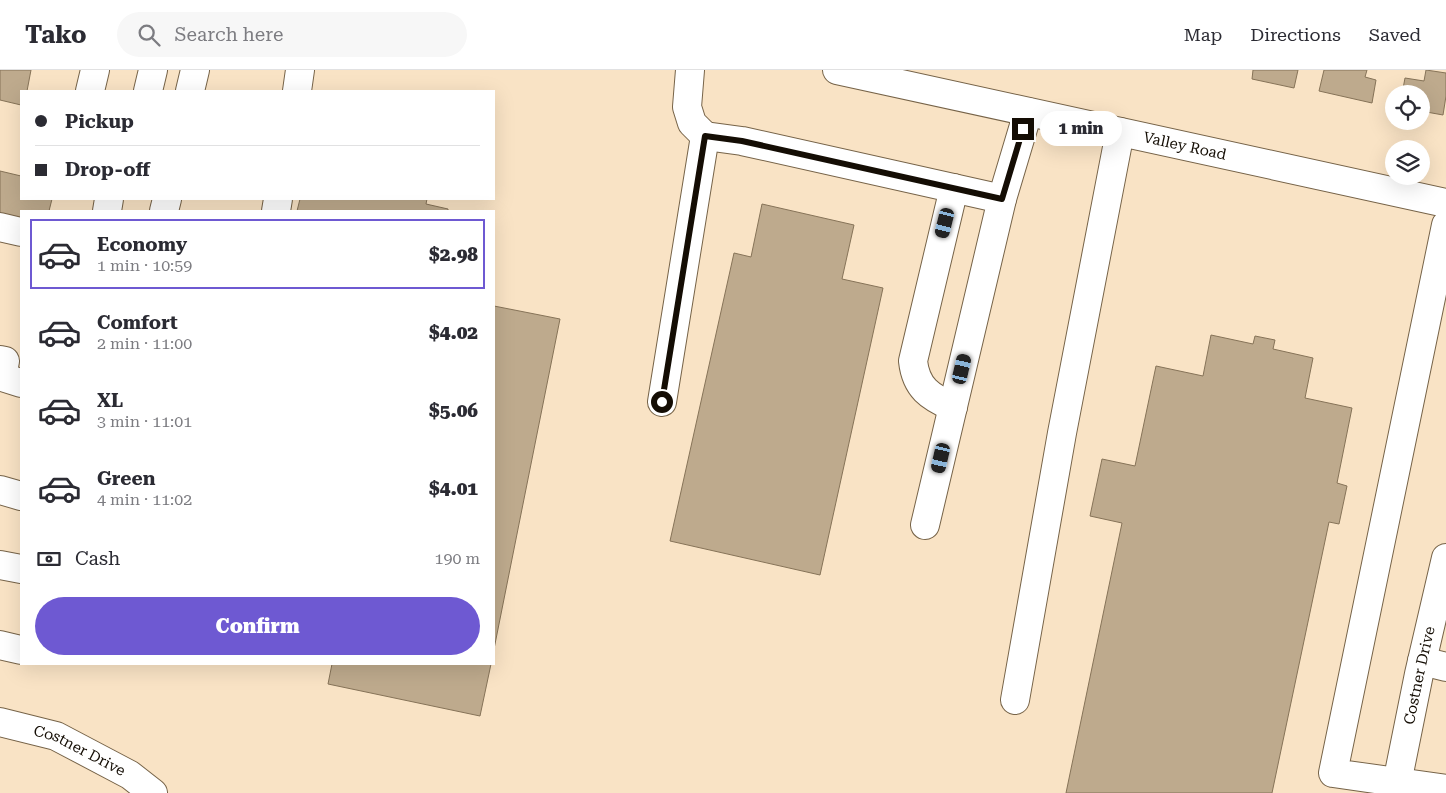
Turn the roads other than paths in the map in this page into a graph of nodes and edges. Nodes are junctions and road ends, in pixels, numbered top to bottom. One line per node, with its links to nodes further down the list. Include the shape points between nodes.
1 (96, 70): 7 (street)
2 (153, 70): 8 (street)
3 (195, 70): 9 (street)
4 (300, 70): 10 (street)
5 (690, 70): 13 (street, via 686,107 692,123)
6 (837, 70): 11 (street, Valley Road)
7 (90, 90)
8 (148, 90)
9 (190, 90)
10 (297, 90)
11 (1028, 112): 12 (street, Valley Road); 15 (street)
12 (1120, 132): 16 (street, Valley Road); 33 (street)
13 (705, 136): 14 (street, via 742,141); 22 (street)
14 (954, 188): 15 (street); 23 (street, via 913,361 914,375 920,384 934,399)
15 (1002, 199): 23 (street)
16 (1446, 204)
17 (1446, 225): 35 (street, via 1333,773)
18 (0, 227): 19 (street)
19 (20, 232)
20 (0, 360): 21 (street, via 5,361 2,377)
21 (20, 383)
22 (662, 402)
23 (953, 407): 26 (street)
24 (0, 490): 25 (street)
25 (20, 496)
26 (925, 525)
27 (1446, 558): 32 (street, Costner Drive)
28 (0, 565): 29 (street)
29 (20, 569)
30 (0, 645): 31 (street)
31 (20, 650)
32 (1434, 664): 35 (street, Costner Drive)
33 (1015, 700)
34 (0, 722): 37 (street, Costner Drive, via 56,736 130,775)
35 (1396, 788): 36 (street)
36 (1446, 789)
37 (153, 793)

